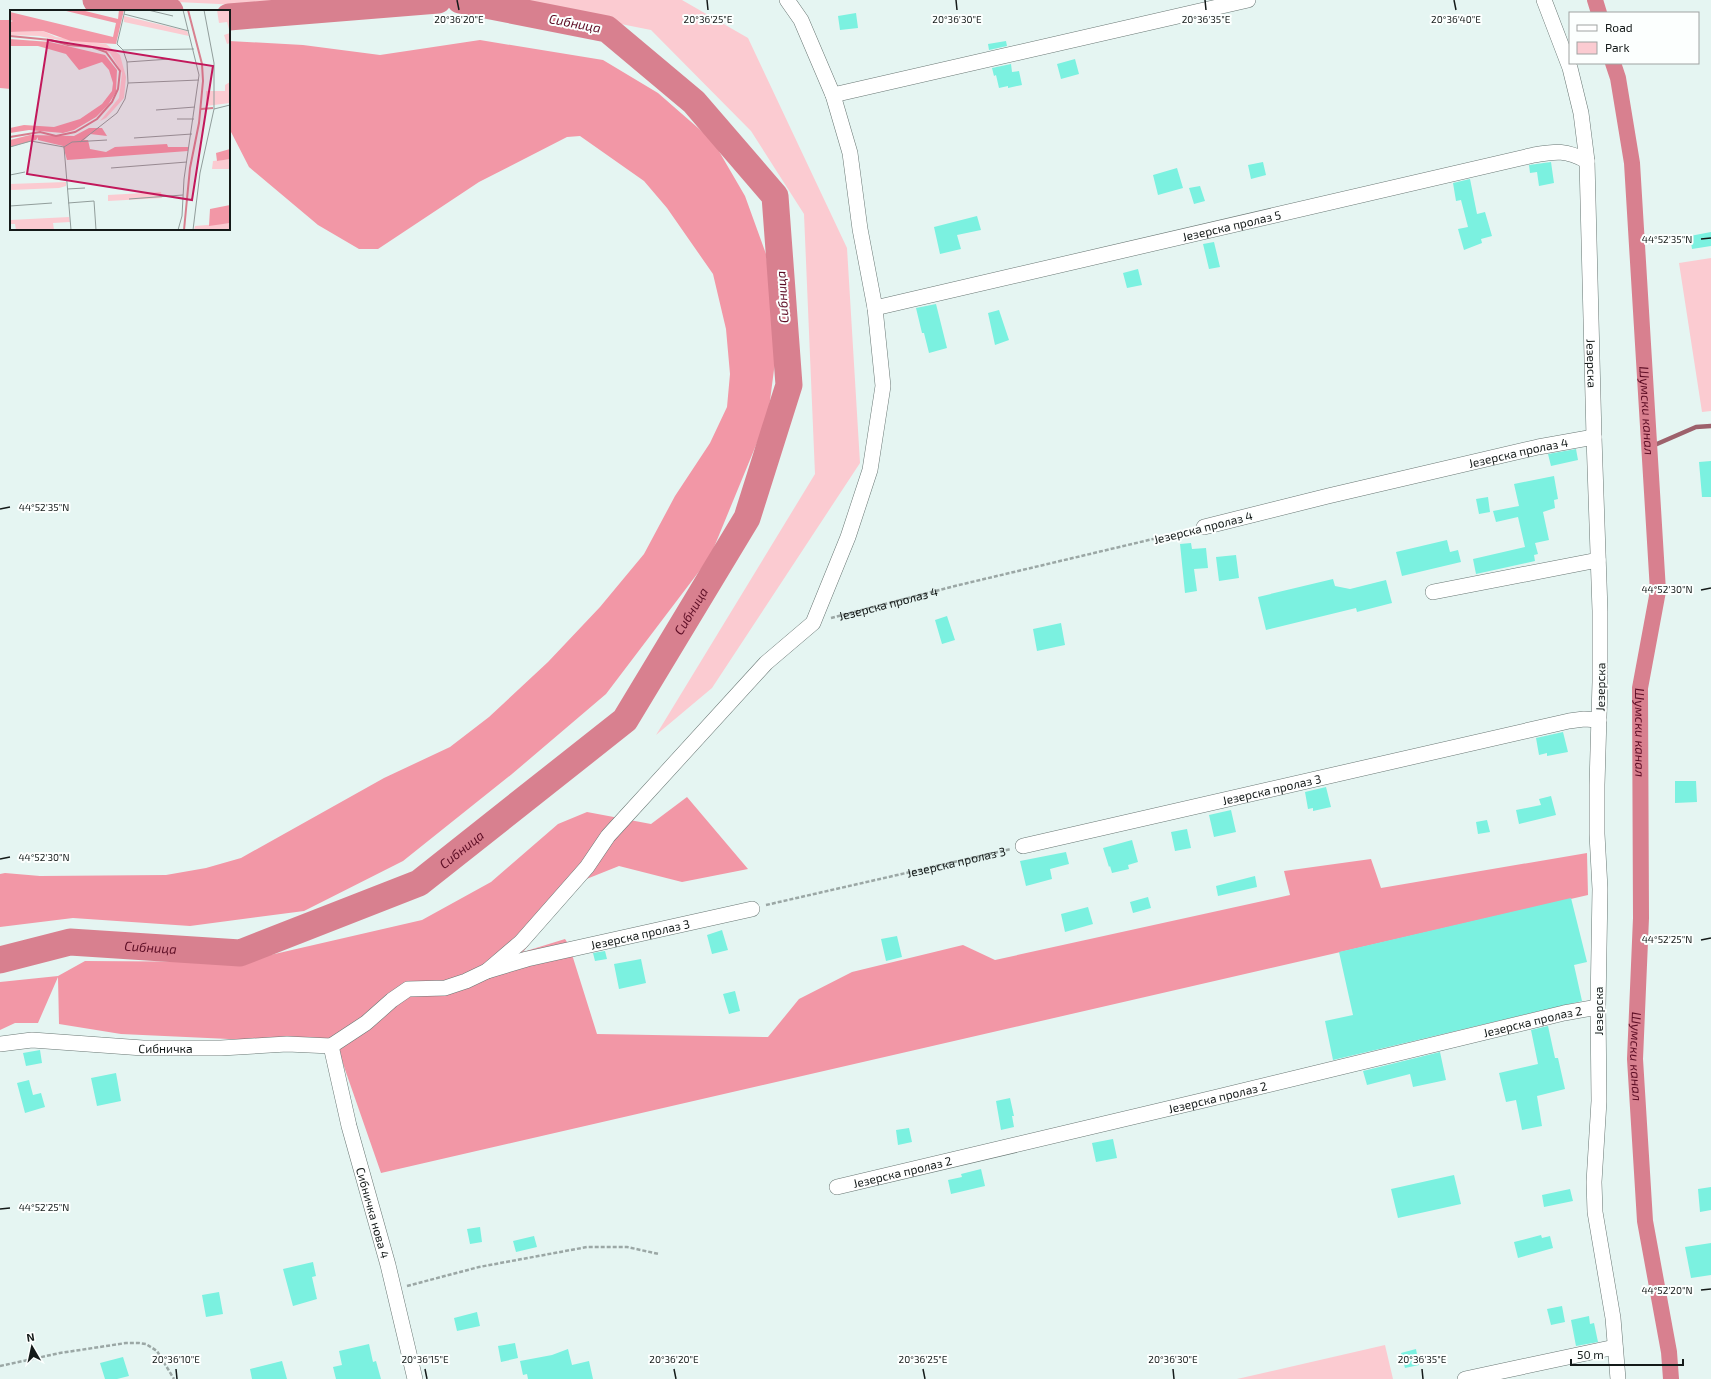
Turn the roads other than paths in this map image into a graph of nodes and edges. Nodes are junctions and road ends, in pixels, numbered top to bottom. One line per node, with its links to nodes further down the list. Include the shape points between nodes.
1 (787, 0): 4 (street, via 801,20)
2 (1248, 0): 4 (street)
3 (1544, 0): 5 (street, Језерска, via 1570,68 1581,113)
4 (833, 96): 6 (street, via 850,153 860,230)
5 (1587, 161): 6 (street, Језерска пролаз 5, via 1573,154 1554,151 1534,155); 7 (street, Језерска)
6 (875, 308): 14 (street, via 883,386 870,470 848,537 813,622 766,663 608,836 587,867 521,942)
7 (1594, 437): 8 (street, Језерска пролаз 4, via 1531,449); 9 (street, Језерска)
8 (1204, 527)
9 (1598, 560): 10 (street); 11 (street, Језерска)
10 (1433, 592)
11 (1599, 720): 12 (street, Језерска пролаз 3, via 1569,721); 15 (street, Језерска)
12 (1023, 846)
13 (752, 909): 14 (street, Језерска пролаз 3, via 527,959)
14 (487, 971): 17 (street, Језерска пролаз 3, via 466,982 445,988 408,990)
15 (1598, 1007): 18 (street, Језерска пролаз 2); 19 (street, Језерска, via 1599,1101 1594,1182 1595,1212 1613,1318)
16 (0, 1044): 17 (street, Сибничка, via 32,1040 144,1048 221,1048 287,1044)
17 (331, 1046): 20 (street, Сибничка нова 4, via 349,1126)
18 (837, 1187)
19 (1615, 1346): 21 (street); 22 (street, Језерска)
20 (415, 1379)
21 (1465, 1379)
22 (1618, 1379)

